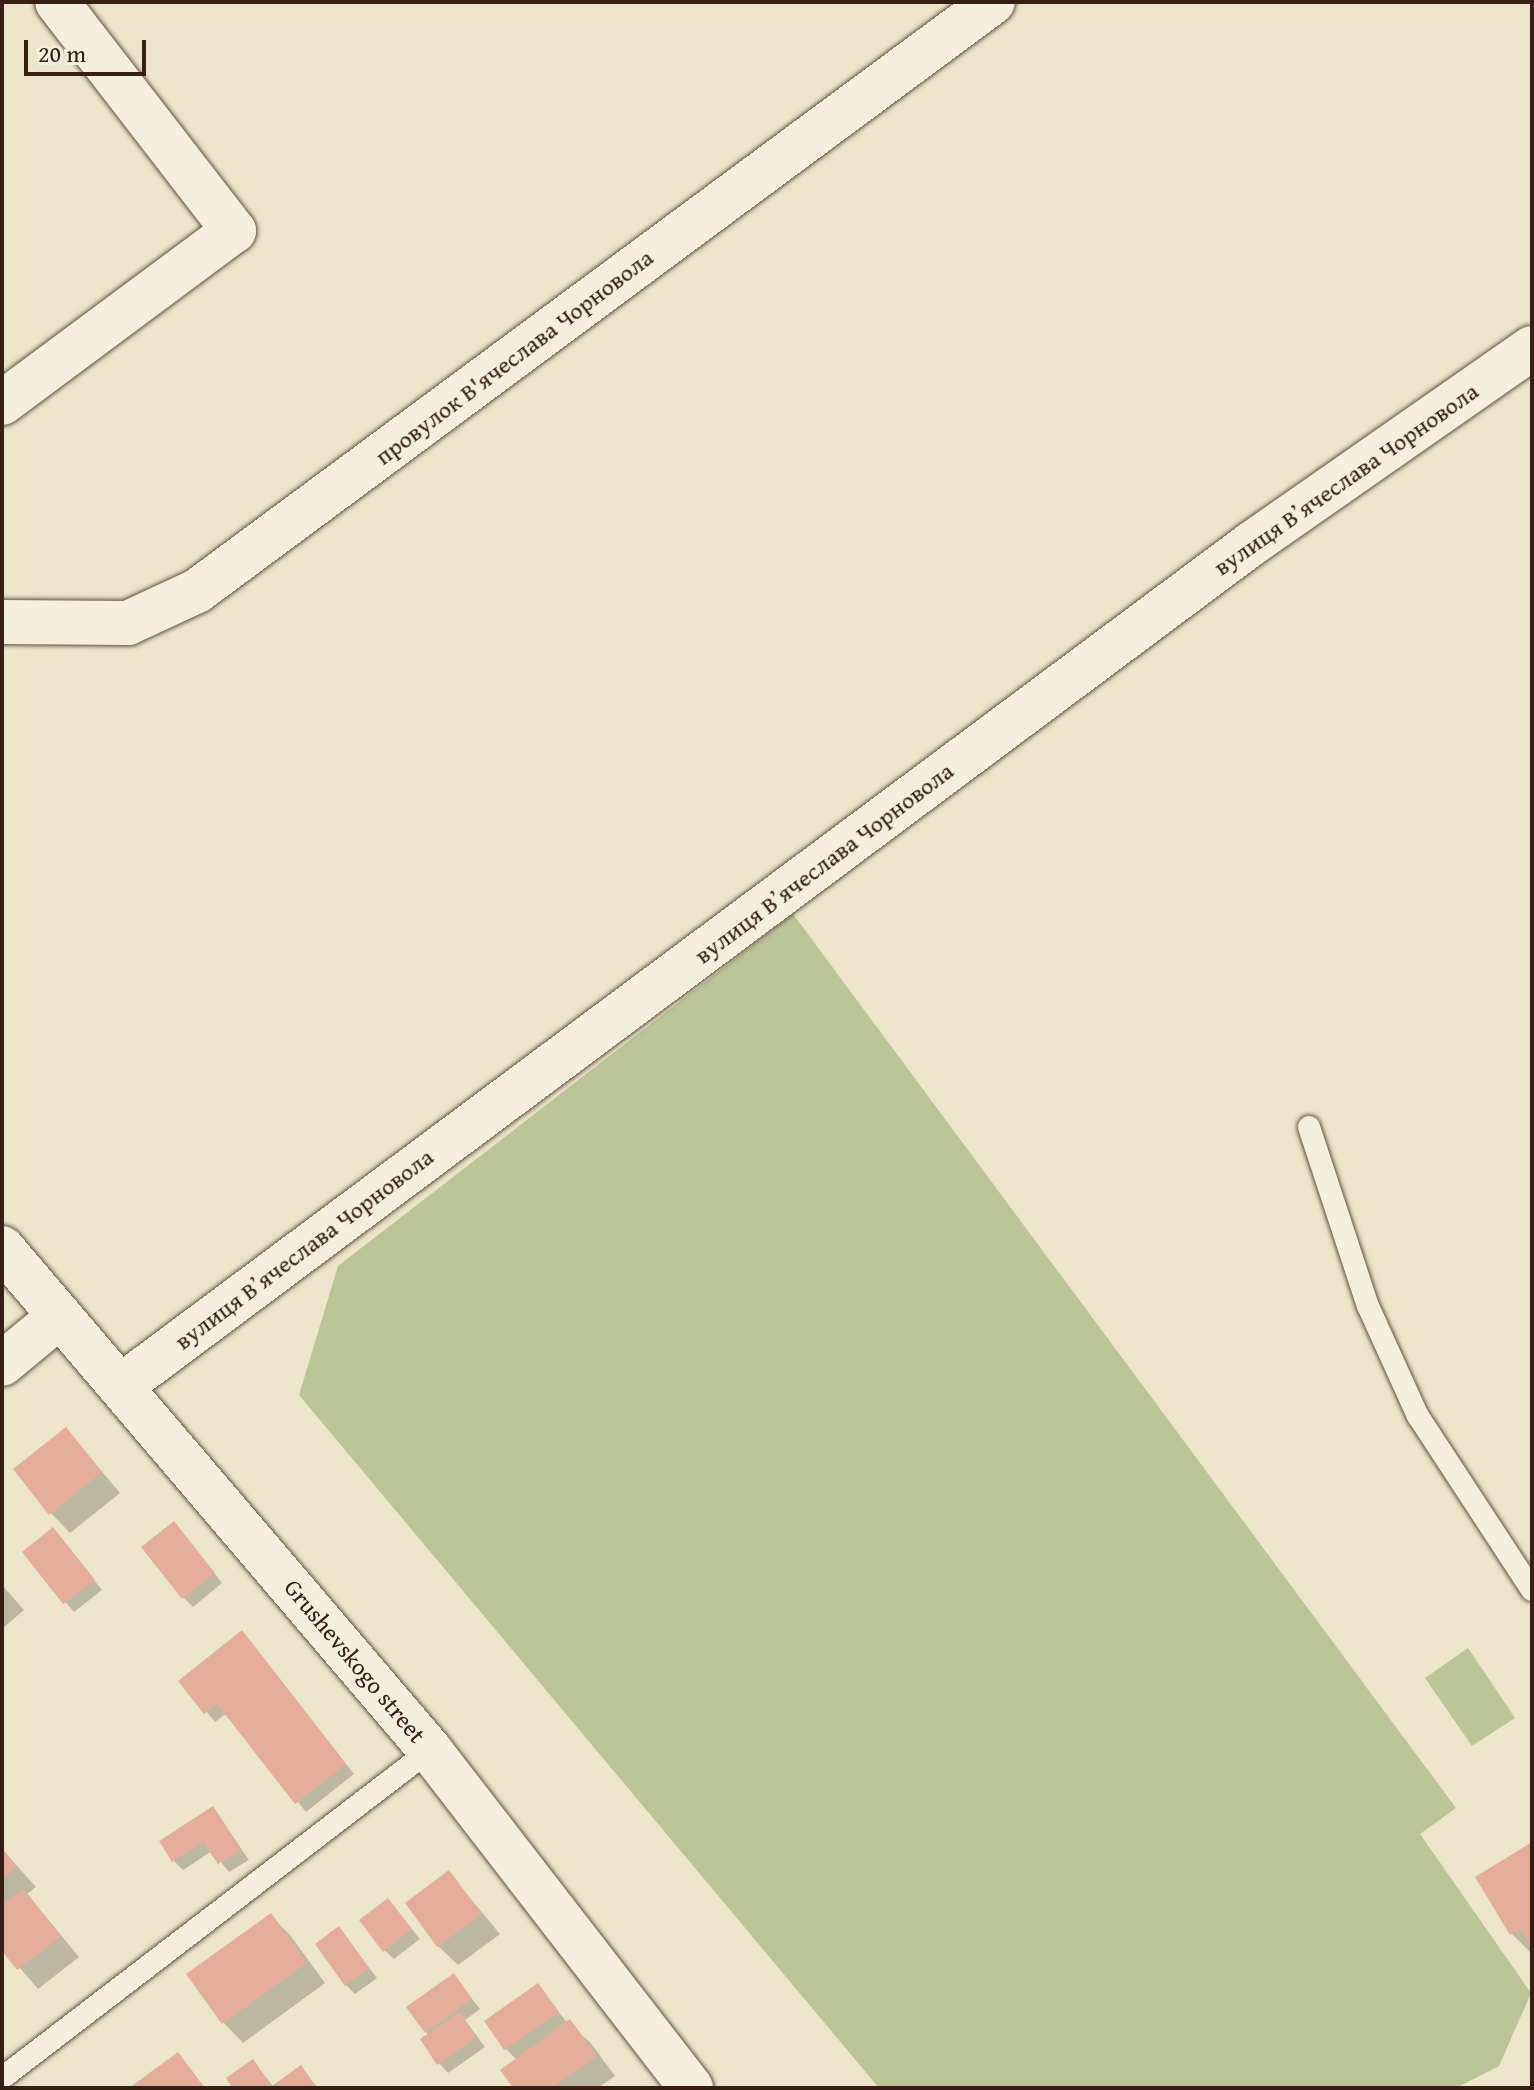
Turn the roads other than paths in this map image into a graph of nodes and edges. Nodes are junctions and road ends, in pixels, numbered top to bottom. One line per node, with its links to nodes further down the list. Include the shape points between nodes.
1 (57, 2): 4 (street, via 234,231)
2 (993, 2): 5 (street, провулок В'ячеслава Чорновола, via 197,591 128,623)
3 (1532, 348): 10 (street, вулиця Вʼячеслава Чорновола, via 1251,544)
4 (2, 403)
5 (2, 622)
6 (1309, 1127): 11 (lane, via 1368,1306 1418,1416)
7 (2, 1248): 8 (street, Grushevskogo street)
8 (60, 1316): 9 (street); 10 (street, Grushevskogo street)
9 (2, 1364)
10 (121, 1386): 12 (street, Grushevskogo street)
11 (1532, 1590)
12 (430, 1750): 13 (lane); 14 (street, Grushevskogo street)
13 (2, 2078)
14 (691, 2088)

